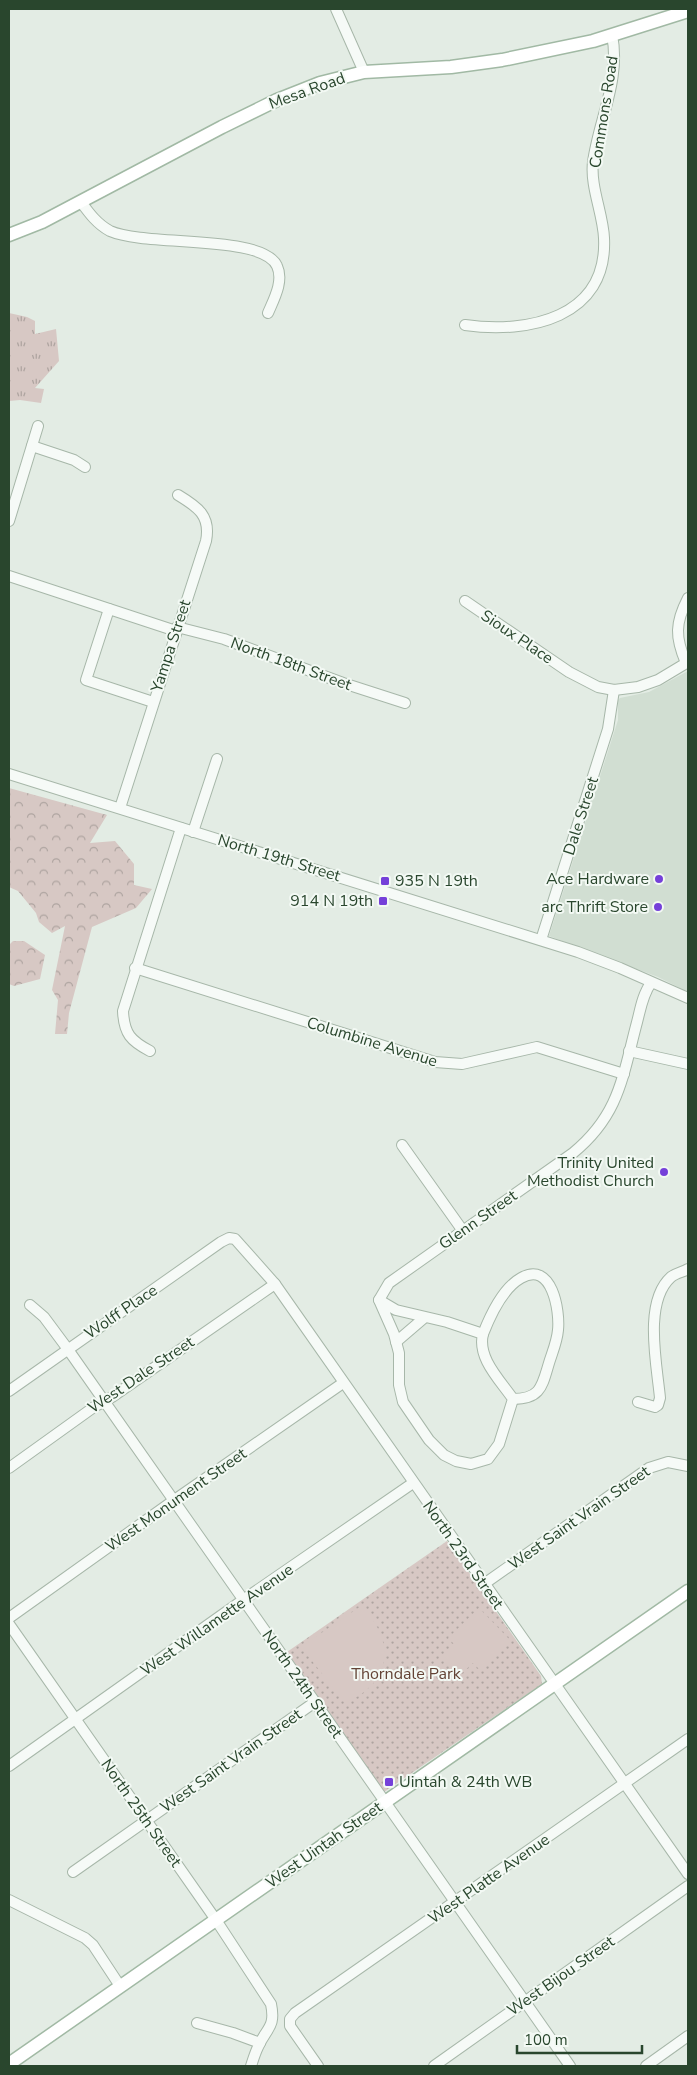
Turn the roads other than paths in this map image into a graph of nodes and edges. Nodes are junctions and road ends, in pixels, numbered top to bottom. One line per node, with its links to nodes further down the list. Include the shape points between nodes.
1 (336, 9): 5 (street)
2 (688, 11): 3 (main road, Mesa Road)
3 (663, 14): 4 (main road, Mesa Road)
4 (612, 35): 5 (main road, Mesa Road, via 486,63); 9 (street, Commons Road, via 615,51 613,78 593,168 604,238 596,280 579,302 552,320 507,326)
5 (364, 72): 6 (main road, Mesa Road, via 320,82 276,100)
6 (80, 202): 7 (main road, Mesa Road); 8 (street, via 99,224 125,236 234,246 265,253 277,264 280,276)
7 (9, 235)
8 (268, 313)
9 (465, 325)
10 (38, 426): 11 (street)
11 (32, 446): 12 (street, via 74,460); 14 (street)
12 (84, 467)
13 (178, 495): 20 (street, Yampa Street, via 201,511 207,536)
14 (11, 508): 15 (street)
15 (9, 521)
16 (9, 576): 19 (street, North 18th Street)
17 (688, 598): 21 (street, via 678,624 678,640)
18 (465, 601): 22 (street, Sioux Place, via 569,672 598,687)
19 (109, 609): 20 (street, North 18th Street); 23 (street, via 86,680)
20 (177, 629): 23 (street, Yampa Street); 24 (street, North 18th Street, via 224,639)
21 (687, 663): 22 (street, via 658,680)
22 (614, 690): 30 (street, Dale Street, via 608,729)
23 (153, 702): 27 (street, Yampa Street)
24 (405, 703)
25 (217, 759): 29 (street)
26 (9, 774): 27 (street, North 19th Street)
27 (120, 808): 28 (street, North 19th Street)
28 (181, 828): 29 (street, North 19th Street); 31 (street)
29 (193, 832): 30 (street, North 19th Street)
30 (541, 940): 32 (street, North 19th Street, via 606,962)
31 (136, 968): 34 (street, via 124,1004 123,1020 133,1042); 37 (street, Columbine Avenue, via 445,1064 462,1064 537,1047)
32 (650, 983): 33 (street, North 19th Street); 35 (street, Glenn Street)
33 (688, 998)
34 (150, 1051)
35 (629, 1051): 36 (street); 37 (street, Glenn Street)
36 (688, 1064)
37 (624, 1074): 39 (street, Glenn Street, via 611,1110 591,1138)
38 (402, 1146): 39 (street)
39 (463, 1231): 43 (street, Glenn Street, via 389,1283)
40 (235, 1239): 42 (street, North 23rd Street); 48 (street, Wolff Place, via 221,1242)
41 (688, 1269): 53 (street, via 665,1284 655,1312 658,1405)
42 (275, 1284): 49 (street, North 23rd Street); 52 (street, West Dale Street)
43 (380, 1300): 45 (street, via 396,1310); 47 (street)
44 (30, 1305): 48 (street, North 24th Street, via 44,1317)
45 (424, 1318): 46 (street); 47 (street)
46 (483, 1334): 51 (street, via 487,1361); 51 (street, via 502,1298 520,1278 534,1275 550,1284 555,1294 558,1328 542,1384 529,1398)
47 (396, 1342): 51 (street, via 403,1402 434,1446 450,1459 471,1464 488,1459 498,1444)
48 (68, 1348): 50 (street, Wolff Place); 52 (street, North 24th Street)
49 (343, 1383): 56 (street, North 23rd Street); 57 (street, West Monument Street)
50 (9, 1391)
51 (513, 1399)
52 (103, 1401): 55 (street, West Dale Street); 57 (street, North 24th Street)
53 (638, 1402)
54 (688, 1466): 58 (street, West Saint Vrain Street, via 663,1462 649,1468)
55 (9, 1468)
56 (413, 1483): 58 (street, North 23rd Street); 60 (street, West Willamette Avenue)
57 (173, 1501): 60 (street, North 24th Street); 61 (street, West Monument Street)
58 (484, 1584): 63 (street, North 23rd Street)
59 (688, 1591): 63 (main road, West Uintah Street)
60 (243, 1600): 64 (street, North 24th Street); 65 (street, West Willamette Avenue)
61 (9, 1618)
62 (9, 1624): 65 (street, North 25th Street)
63 (555, 1684): 68 (street, North 23rd Street); 69 (main road, West Uintah Street)
64 (315, 1702): 69 (street, North 24th Street); 70 (street, West Saint Vrain Street)
65 (76, 1719): 67 (street, West Willamette Avenue); 70 (street, North 25th Street)
66 (688, 1739): 68 (street, West Platte Avenue)
67 (9, 1766)
68 (624, 1784): 72 (street, North 23rd Street); 75 (street, West Platte Avenue)
69 (385, 1803): 75 (street, North 24th Street); 76 (main road, West Uintah Street)
70 (146, 1821): 71 (street, West Saint Vrain Street); 76 (street, North 25th Street)
71 (73, 1872)
72 (688, 1874)
73 (688, 1886): 78 (street, West Bijou Street)
74 (9, 1900): 77 (street, via 85,1938)
75 (456, 1902): 78 (street, North 24th Street); 84 (street, West Platte Avenue, via 295,2014 290,2026)
76 (216, 1920): 77 (main road, West Uintah Street); 81 (street, North 25th Street, via 271,2004 271,2026)
77 (120, 1986): 82 (main road, West Uintah Street)
78 (525, 2001): 85 (street, West Bijou Street); 86 (street, North 24th Street)
79 (196, 2023): 81 (street)
80 (688, 2036): 87 (street)
81 (260, 2043): 83 (street)
82 (9, 2064)
83 (251, 2066)
84 (318, 2066)
85 (434, 2066)
86 (570, 2066)
87 (646, 2066)

